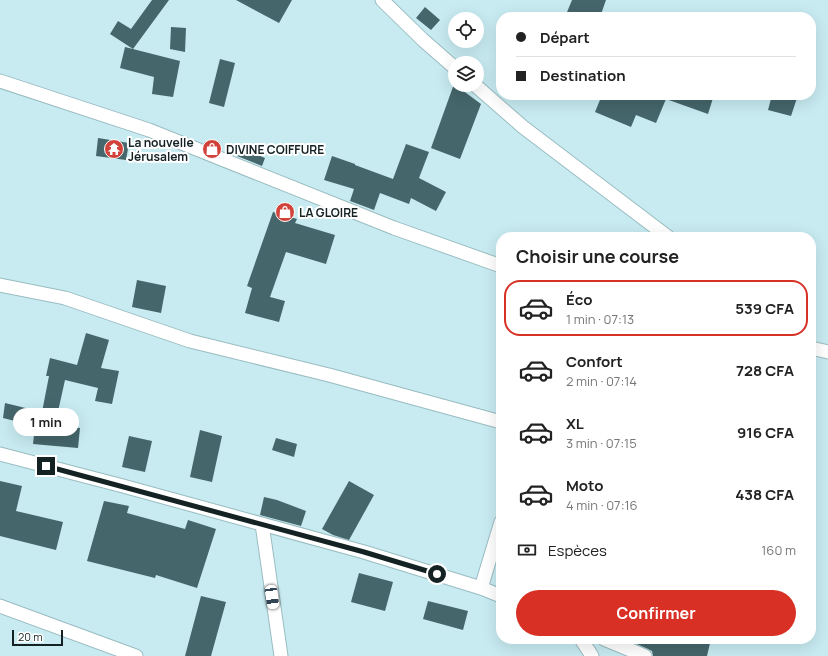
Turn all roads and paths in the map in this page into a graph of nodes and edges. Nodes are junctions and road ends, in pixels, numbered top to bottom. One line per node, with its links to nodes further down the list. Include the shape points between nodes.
1 (382, 0): 2 (street)
2 (448, 62)
3 (0, 81): 6 (street, via 149,130 394,228)
4 (483, 92): 5 (street, via 522,127)
5 (661, 232)
6 (496, 264)
7 (0, 285): 10 (street, via 65,298 190,341 329,375)
8 (816, 349): 9 (street)
9 (828, 352)
10 (496, 421)
11 (0, 454): 12 (street)
12 (262, 524): 14 (street); 20 (street)
13 (496, 538): 14 (street)
14 (481, 588): 15 (street)
15 (496, 594)
16 (0, 606): 19 (street)
17 (584, 644): 21 (street)
18 (616, 644): 22 (street)
19 (136, 656)
20 (281, 656)
21 (592, 656)
22 (645, 656)

